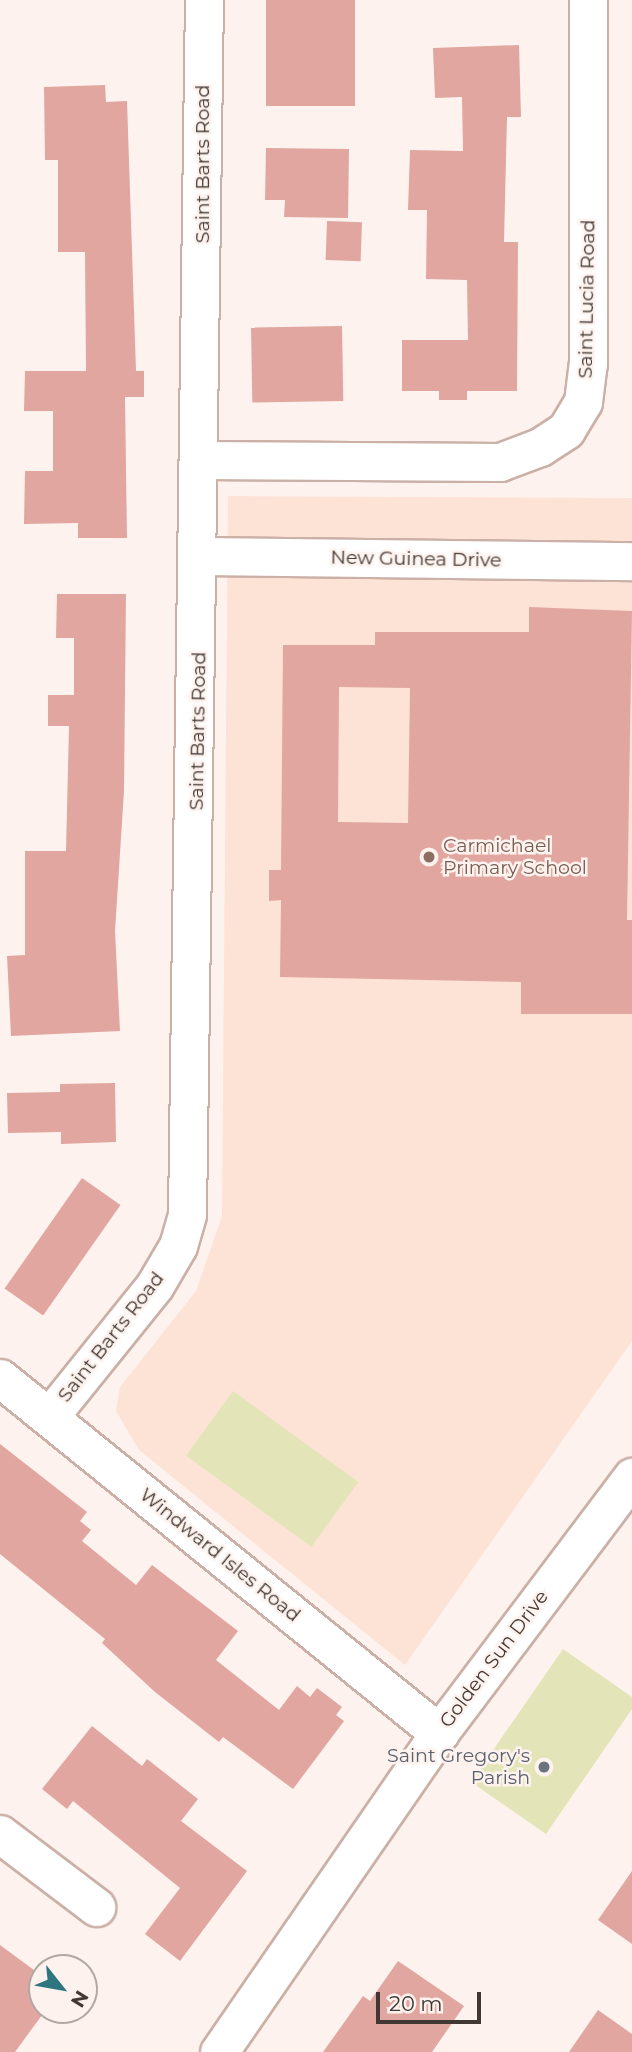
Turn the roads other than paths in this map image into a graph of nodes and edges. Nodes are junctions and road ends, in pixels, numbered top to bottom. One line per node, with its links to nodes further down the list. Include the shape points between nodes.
1 (204, 0): 3 (street, Saint Barts Road)
2 (588, 0): 3 (street, Saint Lucia Road, via 588,363 583,402 566,430 540,447 500,462)
3 (201, 460): 4 (street, Saint Barts Road)
4 (200, 556): 5 (street, New Guinea Drive); 7 (street, Saint Barts Road, via 187,1213 178,1247 155,1285)
5 (632, 561)
6 (0, 1378): 7 (street, Windward Isles Road)
7 (49, 1417): 9 (street, Windward Isles Road)
8 (632, 1477): 9 (street, Golden Sun Drive)
9 (439, 1733): 12 (street, Golden Sun Drive)
10 (0, 1834): 11 (street)
11 (96, 1907)
12 (219, 2052)

